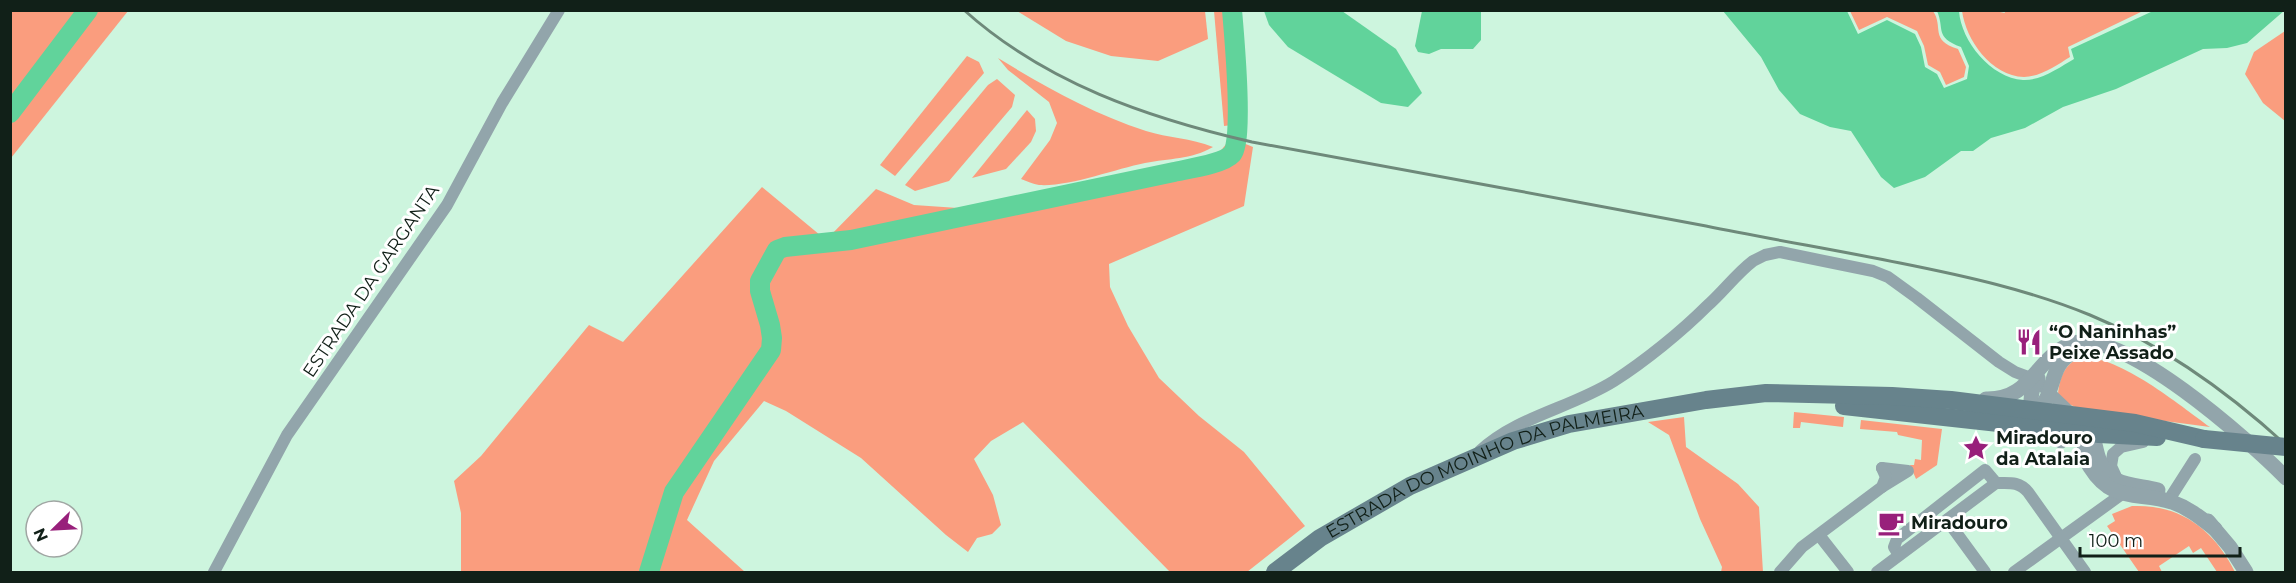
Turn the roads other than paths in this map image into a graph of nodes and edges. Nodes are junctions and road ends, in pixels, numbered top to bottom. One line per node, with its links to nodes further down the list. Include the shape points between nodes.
1 (559, 10): 27 (street, ESTRADA DA GARGANTA, via 502,103 447,205 287,435)
2 (2180, 388): 3 (street, via 2112,347 2082,340 2048,359); 4 (street, via 2111,356 2085,350 2065,357); 17 (street, via 2228,424)
3 (2031, 390): 4 (street); 4 (street, via 2041,407); 5 (main road, ESTRADA DO MOINHO DA PALMEIRA, via 1952,400); 5 (street, via 1999,399); 7 (street, via 2026,419 1941,410); 8 (main road, ESTRADA DO MOINHO DA PALMEIRA); 11 (street); 14 (street, via 2015,372 1888,277 1780,252 1765,255 1742,270 1688,325 1615,380 1493,439)
4 (2048, 391): 8 (street)
5 (1913, 398): 6 (main road, ESTRADA DO MOINHO DA PALMEIRA, via 1766,393)
6 (1706, 399): 7 (main road, ESTRADA DO MOINHO DA PALMEIRA, via 1797,400); 14 (main road, ESTRADA DO MOINHO DA PALMEIRA, via 1569,424)
7 (1885, 410): 11 (main road, ESTRADA DO MOINHO DA PALMEIRA, via 2018,425)
8 (2076, 416): 9 (main road, ESTRADA DO MOINHO DA PALMEIRA); 10 (street)
9 (2168, 431): 10 (street, via 2113,426); 12 (main road, ESTRADA DO MOINHO DA PALMEIRA)
10 (2092, 433): 11 (main road, ESTRADA DO MOINHO DA PALMEIRA); 12 (main road, ESTRADA DO MOINHO DA PALMEIRA); 16 (street, via 2084,452); 20 (street, via 2104,471)
11 (2055, 435): 16 (street)
12 (2196, 438): 13 (main road, bridge); 20 (street, via 2119,448 2111,463)
13 (2286, 447)
14 (1472, 458): 28 (main road, ESTRADA DO MOINHO DA PALMEIRA, via 1360,514 1320,538)
15 (2195, 459): 21 (street)
16 (2096, 476): 20 (street, via 2108,487)
17 (2286, 478)
18 (1996, 483): 22 (street); 25 (street, via 2022,486); 26 (street, via 1985,470 1894,541)
19 (1882, 487): 19 (street, via 1908,471 1882,468 1886,477); 24 (street)
20 (2124, 487): 21 (street); 23 (street, via 2192,511); 25 (street)
21 (2172, 495): 23 (street, via 2193,506)
22 (1947, 520): 26 (street); 32 (street)
23 (2215, 529): 35 (street)
24 (1819, 535): 29 (street, via 1802,547); 30 (street)
25 (2061, 538): 33 (street); 34 (street)
26 (1899, 555): 31 (street)
27 (214, 573)
28 (1275, 573)
29 (1780, 573)
30 (1848, 573)
31 (1877, 573)
32 (1985, 573)
33 (2014, 573)
34 (2085, 573)
35 (2246, 573)

